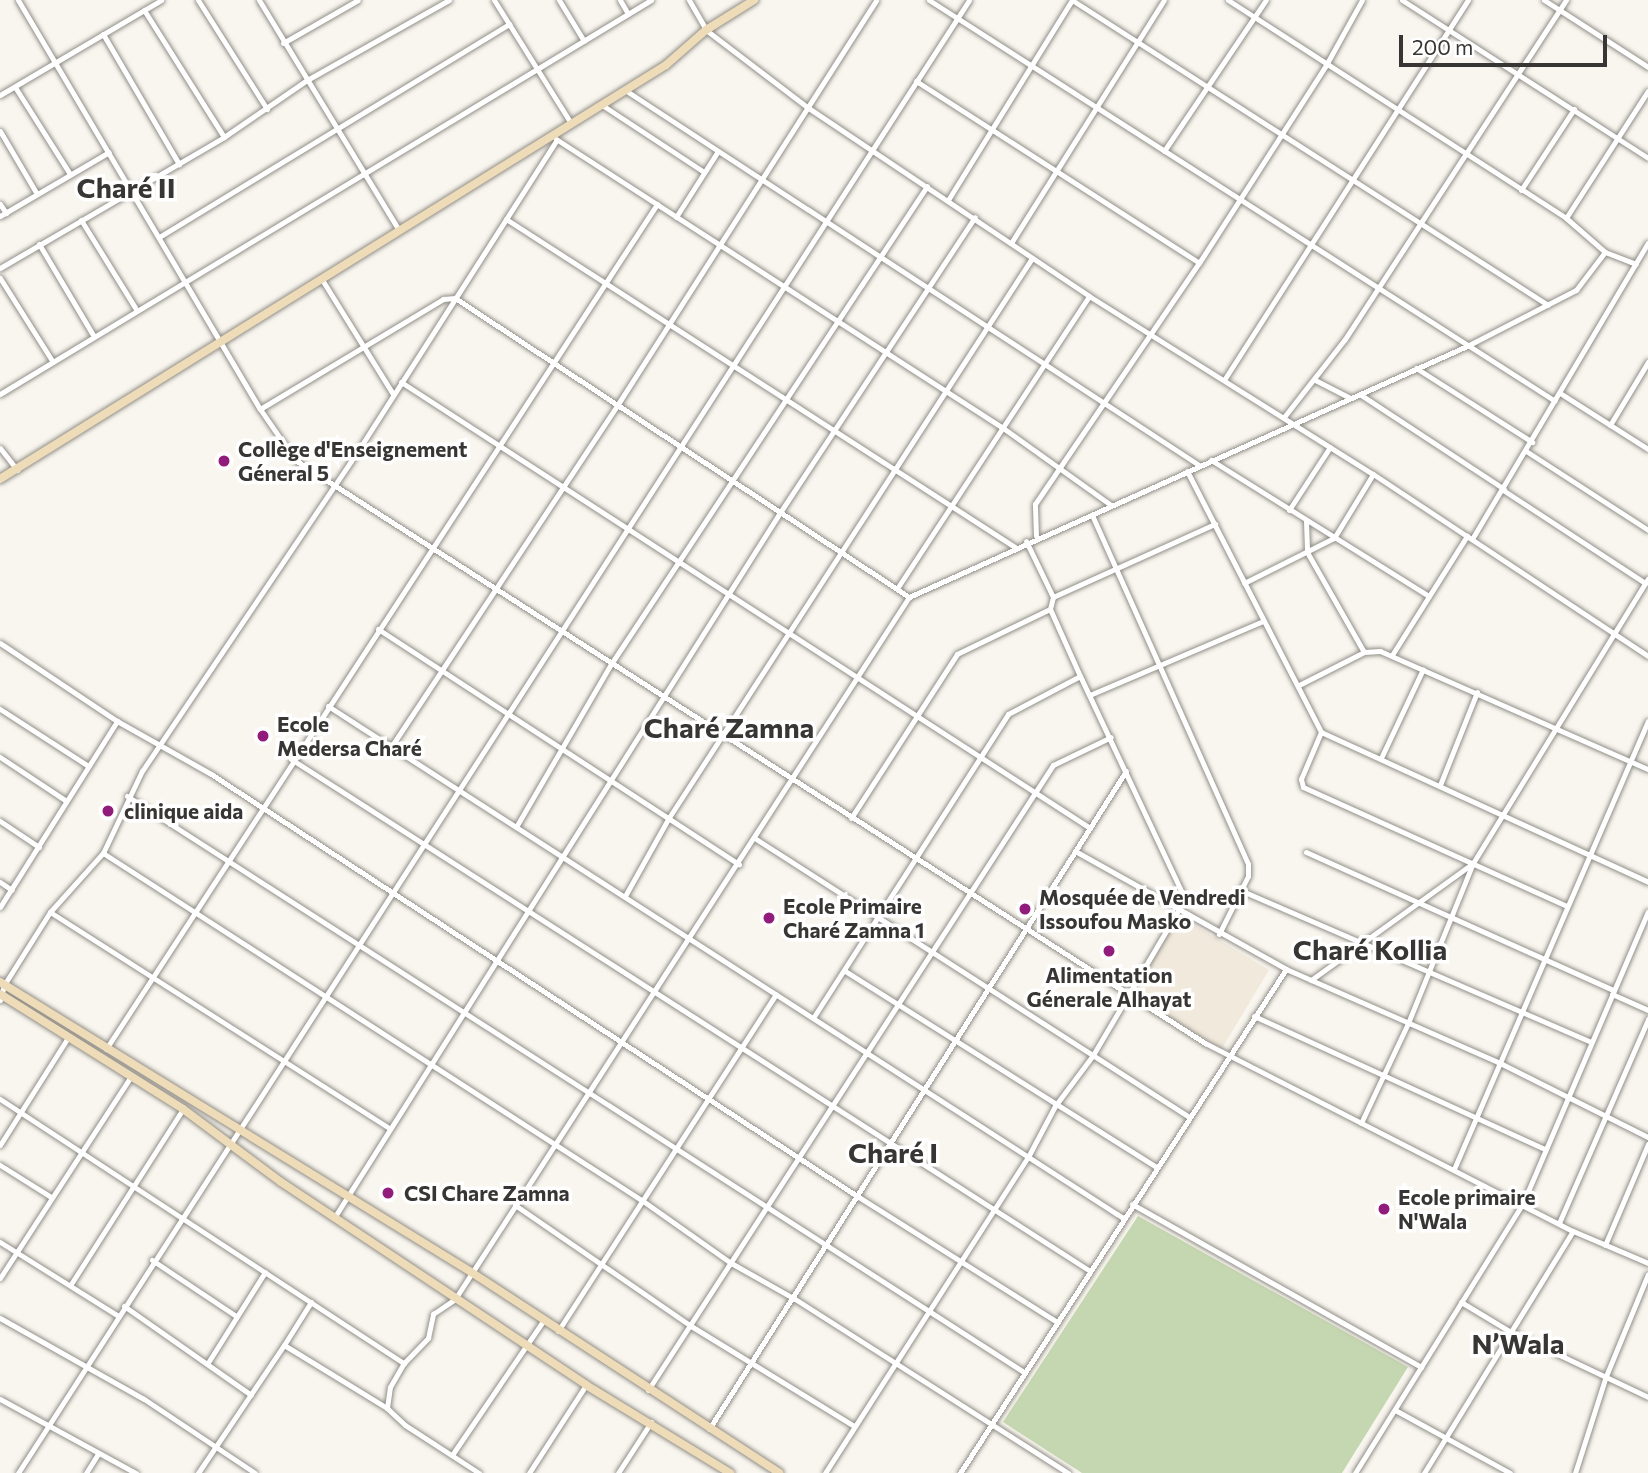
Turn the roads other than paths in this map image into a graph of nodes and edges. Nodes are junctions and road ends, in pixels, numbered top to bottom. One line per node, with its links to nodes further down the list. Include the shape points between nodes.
1 (18, 0): 37 (street)
2 (161, 0): 25 (street)
3 (198, 0): 53 (street)
4 (260, 0): 36 (street)
5 (358, 0): 36 (street)
6 (449, 0): 43 (street)
7 (495, 0): 30 (street)
8 (559, 0): 34 (street)
9 (620, 0): 27 (street)
10 (651, 0): 27 (street)
11 (689, 0): 32 (street)
12 (754, 0): 32 (street)
13 (876, 0): 52 (street)
14 (929, 0): 29 (street)
15 (969, 0): 29 (street)
16 (1072, 0): 35 (street); 38 (street)
17 (1164, 0): 35 (street)
18 (1228, 0): 28 (street)
19 (1266, 0): 28 (street)
20 (1362, 0): 39 (street)
21 (1402, 0): 31 (street)
22 (1468, 0): 31 (street)
23 (1544, 0): 26 (street)
24 (1566, 0): 26 (street)
25 (144, 10): 33 (street); 61 (street)
26 (1559, 10): 40 (street); 42 (street)
27 (628, 14): 34 (street)
28 (1255, 18): 39 (street); 45 (street)
29 (959, 19): 38 (street); 44 (street)
30 (509, 24): 41 (street); 59 (street)
31 (1449, 29): 42 (street); 55 (street)
32 (706, 30): 47 (street, via 666,65); 52 (street)
33 (103, 34): 37 (street); 70 (street)
34 (584, 41): 41 (street)
35 (1138, 42): 45 (street); 51 (street)
36 (283, 43): 43 (street)
37 (56, 63): 46 (street); 67 (street)
38 (1031, 64): 51 (street); 57 (street)
39 (1326, 65): 55 (street); 60 (street)
40 (1648, 67)
41 (538, 70): 56 (street); 74 (street)
42 (1517, 72): 54 (street); 68 (street)
43 (307, 80): 53 (street); 59 (street)
44 (916, 81): 57 (street); 64 (street)
45 (1207, 85): 60 (street); 66 (street)
46 (15, 86): 49 (street); 73 (street)
47 (625, 90): 50 (street); 65 (street)
48 (1648, 91): 63 (street)
49 (0, 94)
50 (602, 105): 56 (street); 72 (street)
51 (1098, 106): 66 (street); 71 (street)
52 (807, 107): 64 (street); 76 (street)
53 (267, 109): 61 (street)
54 (1574, 109): 63 (street); 78 (street)
55 (1397, 110): 68 (street); 75 (street)
56 (571, 123): 62 (street)
57 (989, 128): 71 (street); 82 (street)
58 (0, 131): 80 (street)
59 (339, 131): 74 (street); 94 (street)
60 (1283, 134): 75 (street); 81 (street)
61 (224, 137): 70 (street)
62 (554, 138): 84 (street); 89 (street); 93 (street)
63 (1618, 138): 69 (street); 88 (street)
64 (871, 149): 77 (street); 91 (street)
65 (718, 151): 72 (street); 76 (street)
66 (1164, 151): 81 (street)
67 (109, 152): 73 (street); 79 (street)
68 (1464, 154): 78 (street); 92 (street)
69 (1648, 158)
70 (179, 164): 79 (street)
71 (1056, 171): 95 (street); 103 (street)
72 (704, 172): 86 (street)
73 (70, 174): 80 (street)
74 (365, 175): 93 (street); 108 (street)
75 (1352, 180): 92 (street); 98 (street)
76 (761, 181): 91 (street); 99 (street)
77 (927, 186): 82 (street); 101 (street)
78 (1521, 191): 88 (street)
79 (132, 192): 90 (street); 94 (street)
80 (37, 194): 85 (street)
81 (1240, 199): 98 (street); 103 (street)
82 (948, 201): 87 (street)
83 (0, 204): 85 (street)
84 (656, 204): 86 (street); 109 (street)
85 (3, 215)
86 (676, 217): 99 (street)
87 (975, 217): 95 (street); 111 (street)
88 (1566, 218): 100 (street)
89 (506, 219): 109 (street); 114 (street)
90 (80, 220): 97 (street); 116 (street)
91 (825, 223): 101 (street); 110 (street)
92 (1420, 223): 112 (street); 115 (street)
93 (400, 230): 107 (street)
94 (159, 237): 108 (street)
95 (1011, 243): 102 (street)
96 (1648, 243): 104 (street)
97 (39, 244): 105 (street); 121 (street)
98 (1311, 244): 112 (street); 132 (street)
99 (720, 246): 110 (street); 118 (street)
100 (1605, 252): 104 (street); 115 (street, via 1589,278)
101 (879, 255): 111 (street); 117 (street)
102 (1032, 258): 113 (street); 119 (street)
103 (1199, 262): 120 (street)
104 (1636, 264): 137 (street)
105 (0, 268)
106 (0, 278): 126 (street)
107 (321, 278): 122 (street); 123 (street)
108 (185, 279): 116 (street); 122 (street)
109 (605, 284): 118 (street); 128 (street)
110 (785, 287): 117 (street); 130 (street)
111 (927, 288): 119 (street); 125 (street)
112 (1378, 288): 124 (street); 133 (street)
113 (1089, 296): 120 (street); 129 (street)
114 (455, 298): 123 (street, via 447,297); 128 (street); 134 (street)
115 (1548, 306): 124 (street)
116 (136, 309): 121 (street)
117 (839, 322): 125 (street); 141 (street)
118 (668, 326): 130 (street); 144 (street)
119 (988, 326): 129 (street); 136 (street)
120 (1150, 333): 132 (street); 143 (street)
121 (93, 335): 126 (street)
122 (222, 341): 145 (street); 161 (street)
123 (362, 346): 138 (street); 145 (street)
124 (1466, 346): 131 (street); 142 (street)
125 (889, 354): 136 (street); 150 (street)
126 (53, 362): 135 (street)
127 (1648, 362): 148 (street)
128 (554, 363): 144 (street); 152 (street)
129 (1045, 364): 143 (street); 149 (street)
130 (733, 368): 141 (street); 153 (street)
131 (1416, 368): 139 (street); 151 (street)
132 (1224, 380): 146 (street)
133 (1315, 380): 140 (street); 146 (street)
134 (401, 382): 138 (street); 152 (street)
135 (0, 393)
136 (945, 393): 149 (street); 163 (street)
137 (1560, 393): 142 (street); 148 (street)
138 (393, 394): 167 (street)
139 (1362, 395): 140 (street); 169 (street)
140 (1350, 398): 147 (street, via 1314,417)
141 (784, 400): 150 (street); 166 (street)
142 (1555, 401): 151 (street)
143 (1103, 402): 159 (street); 160 (street)
144 (618, 404): 153 (street); 168 (street)
145 (260, 409): 167 (street, via 295,460)
146 (1284, 417): 147 (street)
147 (1292, 422): 154 (street); 158 (street)
148 (1609, 425): 156 (street)
149 (1003, 428): 160 (street); 171 (street)
150 (833, 433): 163 (street); 173 (street)
151 (1532, 442): 157 (street)
152 (500, 446): 168 (street); 184 (street)
153 (683, 446): 166 (street); 177 (street)
154 (1330, 447): 164 (street); 172 (street)
155 (0, 448): 161 (street)
156 (1648, 449)
157 (1526, 451): 169 (street); 178 (street)
158 (1210, 460): 159 (street); 172 (street)
159 (1199, 465): 162 (street)
160 (1059, 466): 170 (street); 179 (street, via 1035,504)
161 (17, 470): 165 (street)
162 (1187, 471): 170 (street); 176 (street)
163 (893, 472): 171 (street); 185 (street)
164 (1373, 474): 180 (street); 181 (street)
165 (0, 479)
166 (733, 479): 173 (street); 187 (street)
167 (335, 484): 184 (street); 227 (street)
168 (560, 487): 177 (street); 192 (street)
169 (1503, 489): 181 (street); 189 (street)
170 (1111, 505): 174 (street)
171 (949, 508): 183 (street); 191 (street)
172 (1289, 510): 175 (street)
173 (781, 511): 185 (street); 193 (street)
174 (1092, 515): 179 (street); 188 (street)
175 (1306, 521): 180 (street); 186 (street)
176 (1215, 524): 188 (street); 190 (street)
177 (628, 530): 187 (street); 200 (street)
178 (1648, 530)
179 (1036, 536): 182 (street)
180 (1334, 538): 186 (street); 194 (street)
181 (1470, 538): 194 (street); 202 (street)
182 (1026, 541): 183 (street); 196 (street)
183 (1015, 547): 195 (street)
184 (434, 548): 192 (street); 199 (street)
185 (842, 551): 191 (street); 201 (street)
186 (1307, 552): 190 (street); 204 (street)
187 (681, 563): 193 (street); 208 (street)
188 (1116, 568): 196 (street); 207 (street)
189 (1647, 581): 202 (street)
190 (1244, 583): 198 (street)
191 (898, 587): 195 (street)
192 (495, 588): 200 (street); 210 (street)
193 (731, 596): 201 (street); 216 (street)
194 (1429, 596): 205 (street)
195 (909, 597): 212 (street)
196 (1053, 597): 197 (street)
197 (1050, 609): 211 (street); 220 (street, via 962,649)
198 (1263, 621): 207 (street); 213 (street)
199 (378, 629): 210 (street); 217 (street)
200 (561, 631): 208 (street); 219 (street)
201 (789, 635): 212 (street); 225 (street)
202 (1615, 635): 206 (street); 223 (street)
203 (0, 643): 221 (street)
204 (1364, 652): 205 (street); 213 (street)
205 (1392, 655): 209 (street)
206 (1648, 656)
207 (1159, 663): 215 (street); 267 (street, via 1248,864 1248,876)
208 (611, 664): 216 (street); 229 (street)
209 (1423, 669): 214 (street); 232 (street)
210 (444, 672): 219 (street); 228 (street)
211 (1080, 676): 215 (street); 231 (street, via 1014,707)
212 (856, 678): 220 (street); 239 (street)
213 (1299, 685): 224 (street)
214 (1477, 692): 223 (street); 240 (street)
215 (1092, 694): 226 (street)
216 (664, 697): 225 (street); 238 (street)
217 (328, 706): 228 (street); 233 (street)
218 (0, 709): 235 (street)
219 (506, 713): 229 (street); 241 (street)
220 (917, 716): 231 (street); 247 (street)
221 (117, 721): 227 (street); 235 (street)
222 (1648, 721): 234 (street)
223 (1554, 727): 234 (street); 246 (street)
224 (1321, 732): 232 (street); 262 (street, via 1301,779 1303,787)
225 (725, 736): 239 (street); 248 (street)
226 (1111, 737): 237 (street); 242 (street, via 1058,760)
227 (160, 746): 243 (street); 245 (street, via 211,774)
228 (391, 747): 241 (street)
229 (559, 749): 238 (street); 250 (street)
230 (0, 757): 244 (street)
231 (979, 757): 242 (street); 261 (street)
232 (1381, 758): 240 (street)
233 (292, 759): 245 (street); 253 (street)
234 (1630, 761): 236 (street); 258 (street)
235 (87, 765): 244 (street)
236 (1648, 769)
237 (1126, 771): 251 (street); 276 (street, via 1185,895)
238 (612, 779): 248 (street); 259 (street)
239 (793, 780): 247 (street); 252 (street)
240 (1440, 785): 246 (street)
241 (460, 790): 250 (street); 253 (street)
242 (1035, 793): 251 (street); 270 (street)
243 (127, 796): 257 (street); 260 (street)
244 (65, 800): 254 (street)
245 (260, 810): 260 (street); 268 (street)
246 (1501, 814): 258 (street); 262 (street)
247 (851, 818): 261 (street)
248 (668, 819): 263 (street); 269 (street)
249 (0, 821): 254 (street)
250 (516, 827): 259 (street)
251 (1090, 828): 255 (street)
252 (756, 839): 263 (street); 279 (street)
253 (427, 845): 268 (street); 274 (street)
254 (39, 847): 266 (street)
255 (1076, 851): 276 (street); 281 (street)
256 (1306, 852): 271 (street)
257 (103, 853): 275 (street); 278 (street)
258 (1590, 855): 265 (street); 272 (street)
259 (563, 857): 269 (street); 274 (street)
260 (227, 859): 278 (street); 285 (street)
261 (917, 860): 270 (street); 279 (street)
262 (1473, 863): 271 (street); 272 (street); 280 (street)
263 (739, 864): 283 (street)
264 (0, 882): 266 (street)
265 (1648, 882)
266 (12, 890): 273 (street)
267 (1240, 890): 282 (street); 284 (street)
268 (393, 893): 285 (street); 288 (street)
269 (625, 896): 283 (street)
270 (971, 896): 281 (street); 286 (street)
271 (1416, 902): 280 (street); 284 (street)
272 (1567, 906): 287 (street)
273 (0, 907)
274 (529, 911): 288 (street); 297 (street)
275 (50, 912): 292 (street); 294 (street)
276 (1177, 912): 282 (street); 299 (street)
277 (1648, 912): 296 (street)
278 (194, 913): 292 (street); 301 (street)
279 (880, 918): 286 (street); 291 (street)
280 (1451, 918): 287 (street); 290 (street)
281 (1027, 932): 295 (street); 299 (street)
282 (1219, 934): 289 (street)
283 (690, 939): 297 (street); 298 (street)
284 (1360, 941): 290 (street); 293 (street)
285 (360, 944): 301 (street); 305 (street)
286 (932, 955): 295 (street); 302 (street)
287 (1543, 959): 296 (street); 304 (street)
288 (496, 961): 305 (street); 311 (street)
289 (1286, 969): 293 (street); 306 (street)
290 (1428, 970): 304 (street); 309 (street)
291 (845, 971): 302 (street); 307 (street)
292 (153, 976): 315 (street); 319 (street)
293 (1311, 980): 309 (street)
294 (2, 983): 300 (street); 315 (street)
295 (989, 989): 312 (street); 317 (street)
296 (1612, 992): 303 (street); 313 (street)
297 (654, 993): 311 (street); 314 (street)
298 (776, 994): 307 (street); 314 (street)
299 (1128, 996): 317 (street); 318 (street)
300 (1, 997): 310 (street)
301 (326, 998): 319 (street); 321 (street)
302 (899, 1005): 312 (street); 316 (street)
303 (1648, 1010)
304 (1520, 1011): 313 (street); 320 (street)
305 (463, 1013): 321 (street); 325 (street)
306 (1254, 1016): 318 (street); 322 (street)
307 (813, 1018): 316 (street)
308 (1648, 1019): 333 (street)
309 (1408, 1023): 320 (street); 322 (street)
310 (69, 1036): 323 (street); 332 (street)
311 (623, 1041): 325 (street); 326 (street)
312 (956, 1041): 324 (street); 329 (street)
313 (1591, 1042): 327 (street)
314 (742, 1047): 326 (street); 330 (street)
315 (105, 1051): 338 (street)
316 (867, 1054): 324 (street); 330 (street)
317 (1093, 1055): 329 (street); 334 (street)
318 (1228, 1056): 334 (street); 336 (street)
319 (284, 1061): 337 (street); 338 (street)
320 (1498, 1062): 327 (street); 335 (street)
321 (430, 1065): 337 (street); 344 (street)
322 (1384, 1075): 335 (street); 336 (street)
323 (131, 1076): 331 (street); 347 (street)
324 (922, 1090): 341 (street); 348 (street)
325 (590, 1092): 344 (street); 345 (street)
326 (710, 1097): 345 (street); 349 (street)
327 (1567, 1098): 333 (street); 346 (street)
328 (0, 1099): 332 (street)
329 (1055, 1106): 348 (street); 351 (street)
330 (834, 1108): 341 (street); 349 (street)
331 (183, 1109): 340 (street); 353 (street)
332 (20, 1112): 343 (street); 347 (street)
333 (1603, 1116): 339 (street); 366 (street)
334 (1189, 1117): 351 (street)
335 (1476, 1117): 346 (street); 352 (street)
336 (1361, 1123): 352 (street)
337 (389, 1128): 354 (street)
338 (237, 1130): 340 (street); 354 (street)
339 (1648, 1137)
340 (228, 1142): 363 (street); 364 (street)
341 (889, 1144): 355 (street); 362 (street)
342 (1648, 1144): 369 (street)
343 (0, 1145)
344 (555, 1145): 357 (street); 359 (street)
345 (677, 1148): 357 (street); 361 (street)
346 (1544, 1149): 358 (street)
347 (80, 1152): 353 (street); 356 (street)
348 (1028, 1157): 362 (street); 365 (street)
349 (800, 1158): 355 (street); 361 (street)
350 (0, 1165): 356 (street)
351 (1156, 1167): 360 (street)
352 (1454, 1169): 358 (street)
353 (133, 1186): 363 (street); 382 (street)
354 (348, 1196): 364 (street); 379 (street)
355 (856, 1196): 370 (street); 373 (street)
356 (51, 1197): 371 (street)
357 (643, 1201): 374 (street); 376 (street)
358 (1523, 1203): 366 (street); 385 (street)
359 (515, 1205): 376 (street); 379 (street)
360 (1132, 1205): 365 (street); 404 (street)
361 (765, 1210): 370 (street); 374 (street)
362 (994, 1210): 373 (street); 377 (street)
363 (180, 1216): 372 (street); 378 (street)
364 (334, 1218): 383 (street)
365 (1124, 1218): 377 (street)
366 (1559, 1223): 367 (street)
367 (1573, 1231): 369 (street); 396 (street)
368 (0, 1242): 371 (street)
369 (1605, 1245): 375 (street)
370 (827, 1246): 384 (street); 388 (street)
371 (17, 1252): 381 (street); 382 (street)
372 (152, 1260): 387 (street); 390 (street)
373 (961, 1260): 388 (street); 393 (street)
374 (731, 1263): 384 (street); 394 (street)
375 (1648, 1263)
376 (603, 1264): 394 (street); 395 (street)
377 (1090, 1271): 393 (street)
378 (265, 1272): 386 (street); 390 (street)
379 (471, 1272): 383 (street); 392 (street)
380 (1648, 1274): 406 (street)
381 (0, 1278)
382 (71, 1284): 389 (street)
383 (455, 1299): 397 (street); 402 (street, via 433,1314 428,1338)
384 (795, 1299): 400 (street); 401 (street)
385 (1461, 1301): 396 (street); 404 (street)
386 (311, 1302): 398 (street); 402 (street)
387 (124, 1306): 389 (street); 399 (street)
388 (928, 1310): 401 (street); 405 (street)
389 (117, 1315): 403 (street)
390 (236, 1316): 399 (street)
391 (0, 1318): 403 (street)
392 (543, 1321): 395 (street); 397 (street)
393 (1057, 1322): 405 (street)
394 (691, 1326): 400 (street); 408 (street)
395 (558, 1331): 408 (street)
396 (1509, 1331): 406 (street); 419 (street)
397 (524, 1343): 407 (street); 422 (street)
398 (284, 1345): 409 (street); 412 (street)
399 (209, 1361): 409 (street)
400 (754, 1362): 417 (street); 418 (street)
401 (894, 1362): 415 (street); 417 (street)
402 (404, 1363): 412 (street, via 390,1387)
403 (86, 1366): 416 (street); 420 (street)
404 (1421, 1367): 413 (street)
405 (1024, 1372): 415 (street)
406 (1606, 1376): 410 (street); 439 (street)
407 (586, 1385): 414 (street); 429 (street)
408 (649, 1390): 418 (street)
409 (251, 1395): 420 (street)
410 (1648, 1398)
411 (0, 1399): 416 (street)
412 (387, 1409): 422 (street)
413 (1395, 1410): 419 (street); 436 (street)
414 (651, 1422): 430 (street); 431 (street)
415 (991, 1424): 434 (street); 435 (street)
416 (48, 1426): 421 (street); 423 (street)
417 (854, 1426): 433 (street)
418 (709, 1429): 432 (street)
419 (1446, 1440): 437 (street); 438 (street)
420 (215, 1448): 426 (street); 427 (street)
421 (98, 1454): 424 (street); 425 (street)
422 (452, 1455): 428 (street)
423 (18, 1473)
424 (86, 1473)
425 (136, 1473)
426 (198, 1473)
427 (255, 1473)
428 (479, 1473)
429 (529, 1473)
430 (618, 1473)
431 (730, 1473)
432 (779, 1473)
433 (825, 1473)
434 (960, 1473)
435 (1068, 1473)
436 (1355, 1473)
437 (1424, 1473)
438 (1510, 1473)
439 (1575, 1473)

